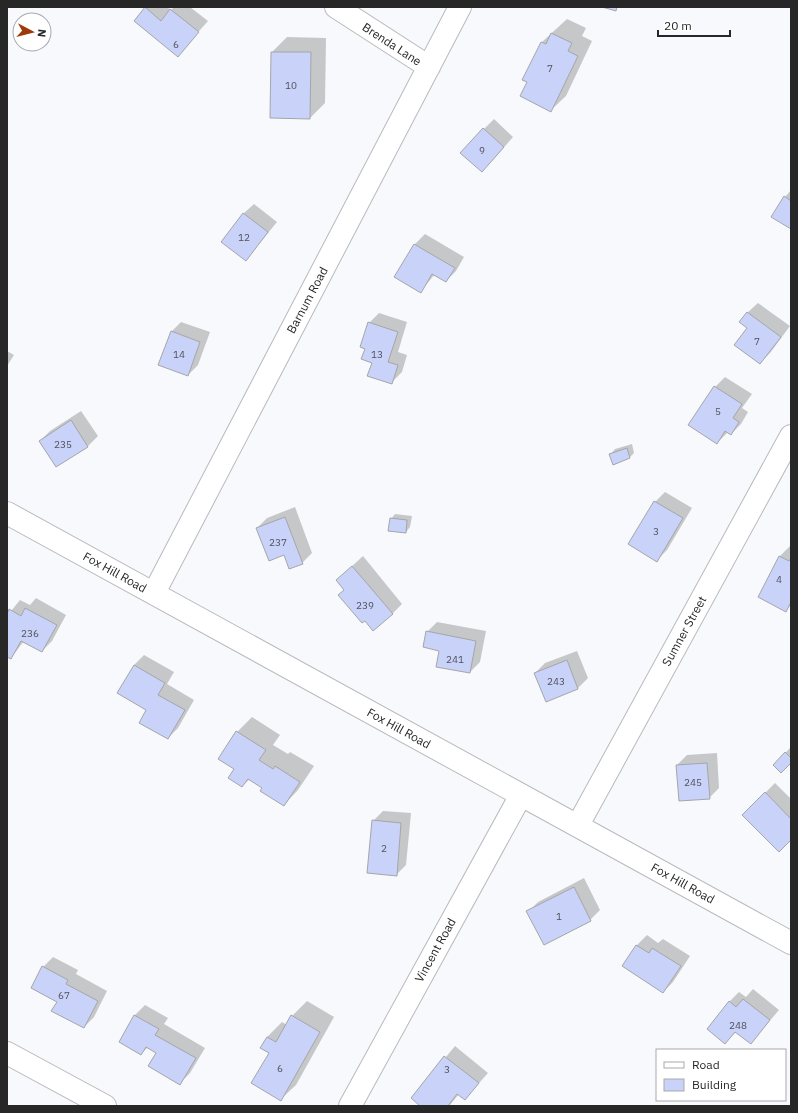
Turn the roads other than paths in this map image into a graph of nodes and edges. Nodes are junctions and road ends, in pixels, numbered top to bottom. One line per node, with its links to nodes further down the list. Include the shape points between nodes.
1 (336, 7): 3 (street, Brenda Lane)
2 (460, 7): 3 (street, Barnum Road)
3 (429, 67): 6 (street, Barnum Road)
4 (791, 436): 8 (street, Sumner Street)
5 (7, 513): 6 (street, Fox Hill Road)
6 (154, 593): 7 (street, Fox Hill Road)
7 (521, 795): 8 (street, Fox Hill Road); 12 (street, Vincent Road)
8 (578, 825): 9 (street, Fox Hill Road)
9 (791, 943)
10 (7, 1053): 11 (street)
11 (105, 1106)
12 (350, 1106)

